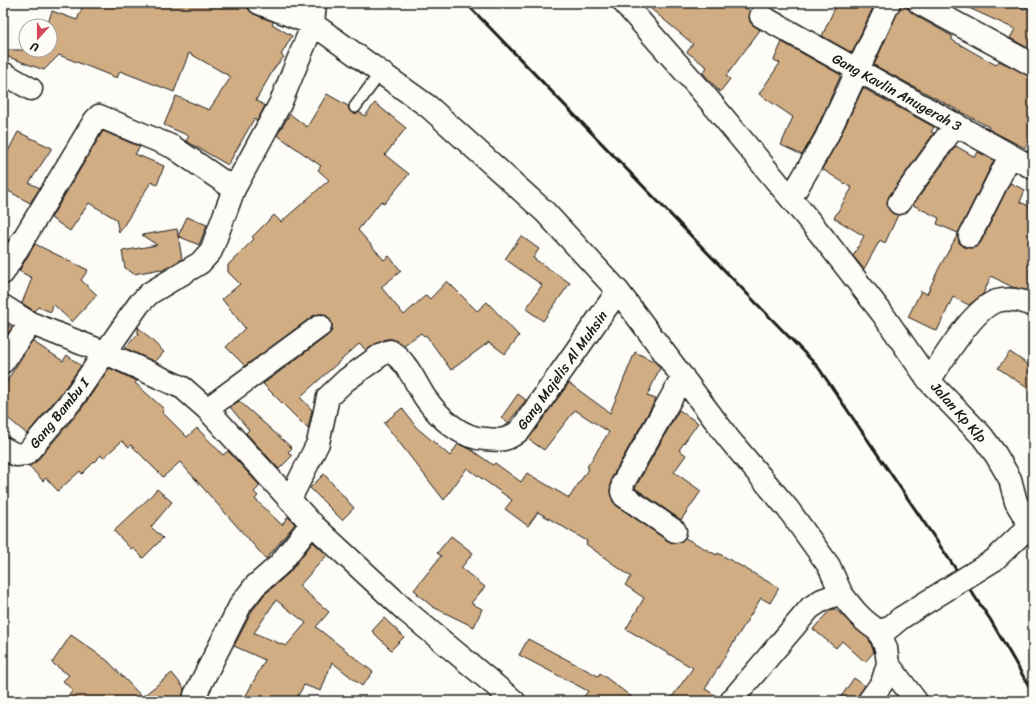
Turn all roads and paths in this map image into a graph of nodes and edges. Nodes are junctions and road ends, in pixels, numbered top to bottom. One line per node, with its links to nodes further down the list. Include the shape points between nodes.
1 (258, 3): 5 (street)
2 (624, 3): 17 (street)
3 (889, 3): 8 (street)
4 (919, 3): 7 (street)
5 (314, 13): 9 (street); 16 (street, via 280,104)
6 (761, 16): 8 (street, Gang Kavlin Anugerah 3)
7 (1033, 65)
8 (856, 71): 13 (street, Gang Kavlin Anugerah 3); 17 (street, via 826,138)
9 (381, 72): 12 (lane); 21 (street, via 429,107 545,212)
10 (3, 73): 11 (street)
11 (31, 89)
12 (355, 107)
13 (956, 124): 14 (street, Gang Kavlin Anugerah 3); 18 (street)
14 (1010, 156): 15 (street, Gang Kavlin Anugerah 3); 19 (street)
15 (1033, 168)
16 (234, 189): 20 (street, via 173,147 99,116); 26 (street, via 211,251 200,263 150,292)
17 (791, 198): 29 (street, via 882,313)
18 (899, 203)
19 (970, 236)
20 (3, 273)
21 (618, 291): 28 (street); 32 (street, Gang Majelis Al Muhsin, via 521,428 510,438 479,439 452,427 427,400 397,356 390,351 382,354 346,380 328,397 318,443)
22 (3, 306): 24 (street)
23 (1033, 306): 29 (street, Jalan Kp Klp, via 1024,301 995,301 982,310 966,327)
24 (30, 324): 26 (street); 27 (street)
25 (320, 326): 30 (street)
26 (106, 353): 30 (street, via 173,382); 31 (street, Gang Bambu I, via 72,400 26,454 16,454)
27 (3, 362)
28 (683, 377): 35 (street, via 622,483 624,496); 36 (street, via 788,509 829,566)
29 (929, 381): 34 (street, Jalan Kp Klp, via 982,436 996,455 1010,478 1016,502)
30 (207, 409): 32 (street)
31 (3, 448)
32 (290, 499): 33 (street)
33 (312, 523): 39 (street, via 280,565 254,586 241,604); 40 (street, via 406,611)
34 (1032, 526): 37 (street, Jalan Kp Klp, bridge, via 994,560 889,628)
35 (675, 531)
36 (841, 592): 37 (street, via 853,610); 41 (street, via 810,608)
37 (879, 631): 38 (street, via 886,648)
38 (888, 664): 42 (street, via 882,683); 43 (street)
39 (195, 695)
40 (514, 701)
41 (731, 701)
42 (869, 701)
43 (916, 701)

